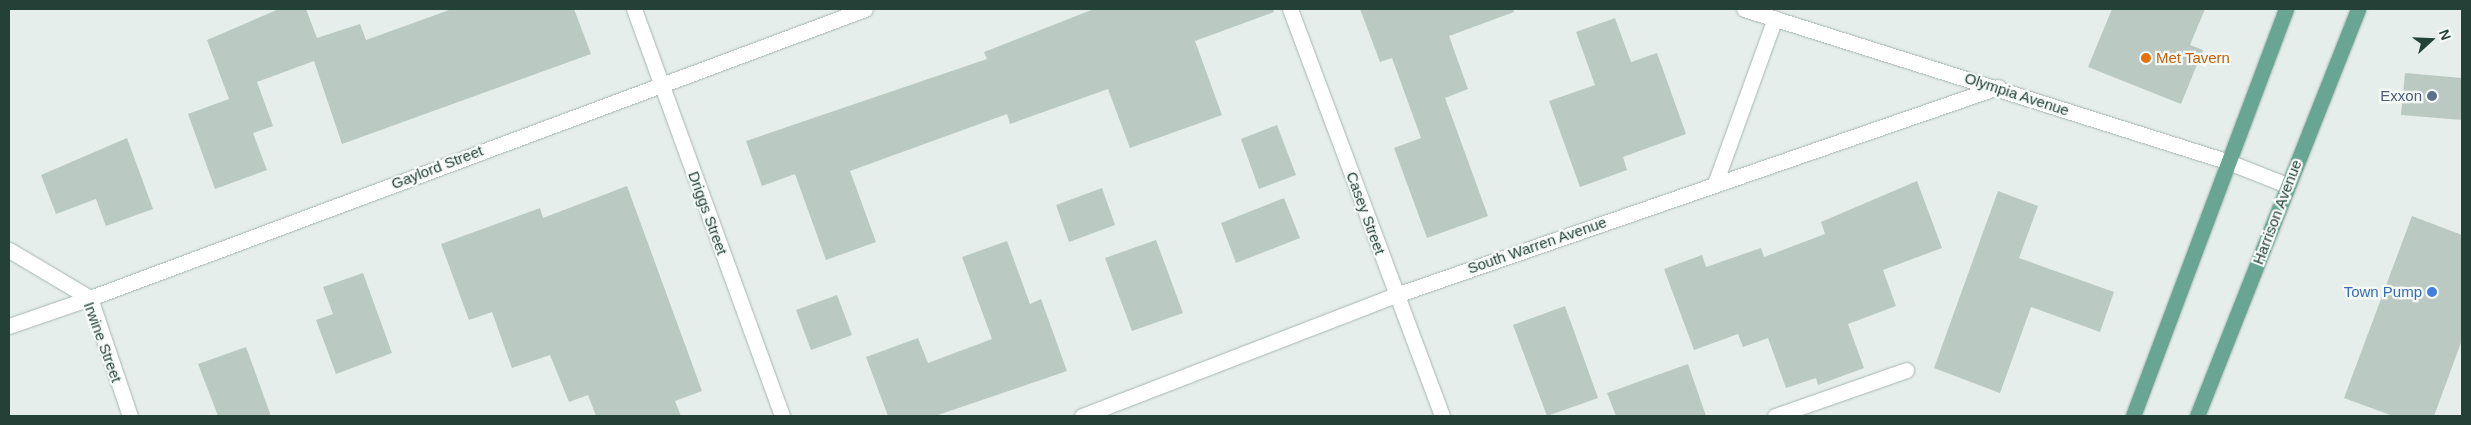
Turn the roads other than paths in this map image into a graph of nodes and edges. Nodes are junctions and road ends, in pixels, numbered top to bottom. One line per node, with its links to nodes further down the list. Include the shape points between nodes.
1 (634, 9): 8 (street, Driggs Street)
2 (865, 9): 8 (street, Gaylord Street)
3 (1290, 9): 14 (street, Casey Street)
4 (1744, 9): 7 (street, Olympia Avenue)
5 (2286, 9): 10 (main road)
6 (2358, 9): 12 (main road, Harrison Avenue)
7 (1775, 18): 9 (street, Olympia Avenue); 11 (street)
8 (660, 82): 15 (street, Gaylord Street); 19 (street, Driggs Street)
9 (1998, 87): 10 (street, Olympia Avenue); 11 (street, South Warren Avenue)
10 (2226, 161): 12 (street, Olympia Avenue); 23 (main road)
11 (1716, 181): 14 (street, South Warren Avenue)
12 (2287, 185): 24 (main road, Harrison Avenue)
13 (9, 250): 15 (street, Irwine Street)
14 (1396, 295): 20 (street, South Warren Avenue); 21 (street, Casey Street)
15 (90, 298): 16 (street, Gaylord Street); 18 (street, Irwine Street)
16 (9, 326)
17 (1906, 370): 22 (street)
18 (130, 416)
19 (782, 416)
20 (1082, 416)
21 (1442, 416)
22 (1775, 416)
23 (2132, 416)
24 (2197, 416)

